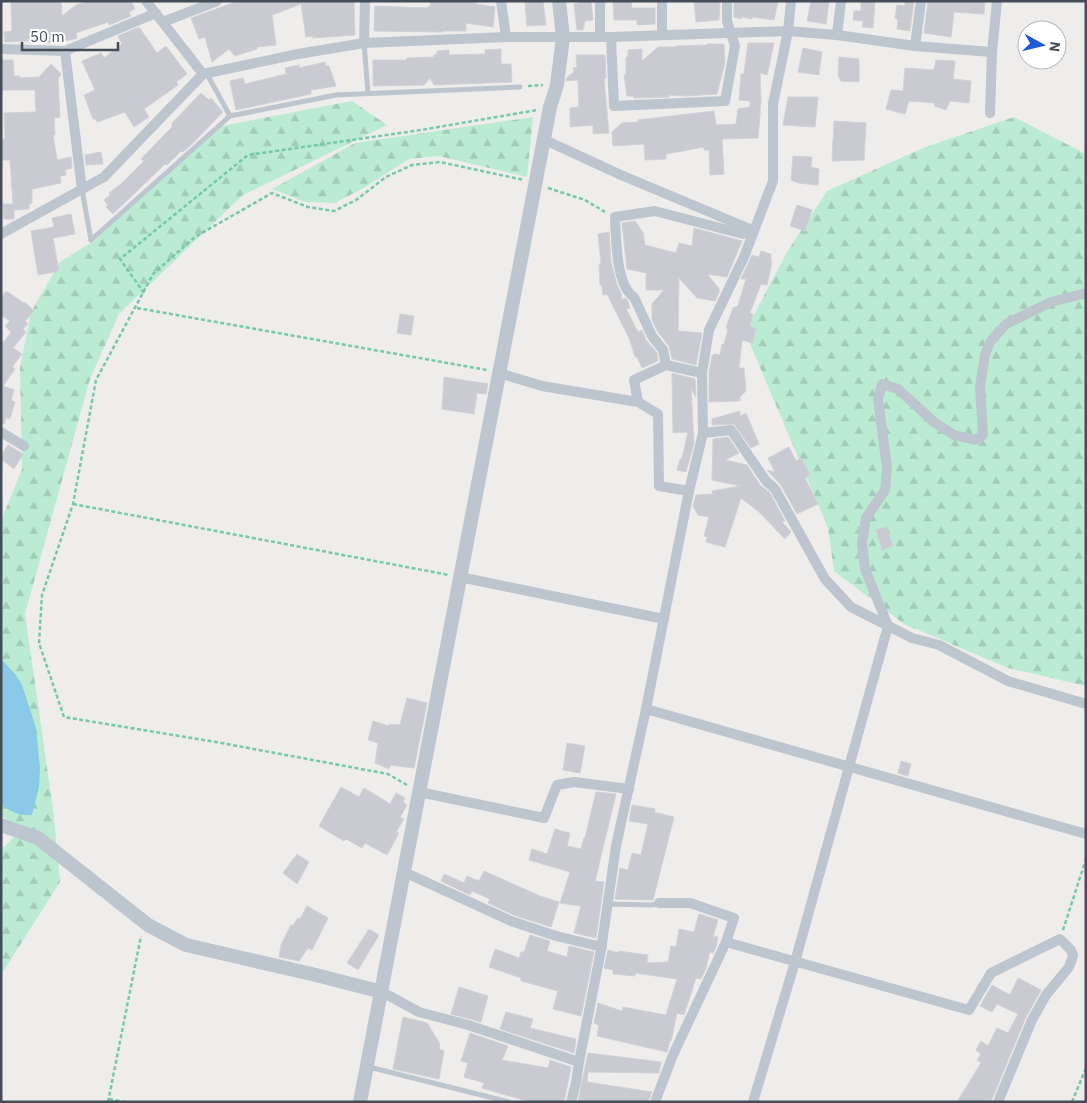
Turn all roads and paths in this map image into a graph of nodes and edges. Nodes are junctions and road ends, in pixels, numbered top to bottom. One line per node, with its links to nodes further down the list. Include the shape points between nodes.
1 (146, 1): 13 (street)
2 (217, 1): 14 (street)
3 (365, 1): 23 (street)
4 (501, 1): 22 (street)
5 (559, 1): 19 (street)
6 (600, 1): 20 (street)
7 (662, 1): 17 (street)
8 (727, 1): 16 (street)
9 (791, 1): 15 (street)
10 (841, 1): 18 (street)
11 (921, 1): 24 (street)
12 (997, 1): 27 (street)
13 (156, 13): 14 (street); 26 (street)
14 (163, 22): 28 (street)
15 (788, 31): 16 (street); 18 (street); 40 (street, via 773,104 773,181)
16 (730, 33): 17 (street); 21 (street, via 735,46 724,101 614,106)
17 (662, 35): 21 (street)
18 (837, 36): 24 (street)
19 (563, 37): 20 (street); 22 (street); 29 (street)
20 (600, 37): 21 (street)
21 (611, 37)
22 (506, 38): 23 (street)
23 (364, 43): 28 (street); 31 (lane)
24 (915, 46): 27 (street)
25 (1, 49): 26 (street)
26 (65, 51): 38 (street)
27 (992, 52): 33 (street)
28 (205, 74): 34 (lane); 38 (street, via 104,177)
29 (557, 84): 30 (path); 32 (street)
30 (520, 87): 31 (lane)
31 (368, 93): 34 (lane, via 336,95)
32 (550, 107): 35 (street); 42 (path, via 248,155 120,259)
33 (990, 113)
34 (230, 116): 38 (lane, via 91,240)
35 (545, 140): 40 (street); 46 (street)
36 (524, 180): 42 (path, via 440,162 412,165 386,177 356,200 334,211 308,207 272,193 195,236 153,274)
37 (546, 187): 39 (path, via 585,200)
38 (82, 190): 41 (street)
39 (615, 217): 40 (street, via 655,211 743,234); 45 (street, via 616,258 622,276 652,336 663,350)
40 (750, 229): 47 (street, via 744,257 709,330)
41 (1, 234)
42 (144, 293): 44 (path)
43 (1086, 293): 56 (street, via 1051,302 1006,324 990,342 980,387 983,435 975,440 954,435 898,390 882,384 878,399 887,468 885,490 866,518 862,543 865,568)
44 (137, 308): 46 (path); 53 (path, via 96,380)
45 (666, 365): 47 (street); 48 (street, via 634,380)
46 (499, 373): 48 (street, via 542,386); 54 (street)
47 (702, 373): 50 (street)
48 (638, 402): 52 (street, via 658,414 659,486)
49 (1, 432): 51 (street)
50 (703, 433): 52 (street); 56 (street, via 731,430 775,489 825,579 851,607)
51 (24, 446)
52 (689, 491): 55 (street)
53 (73, 504): 54 (path); 61 (path, via 42,595 39,643 64,717 388,774)
54 (460, 577): 55 (street); 61 (street)
55 (664, 619): 58 (street)
56 (888, 626): 57 (street, via 912,638 939,645 1008,681); 59 (street)
57 (1086, 704)
58 (646, 709): 59 (street); 60 (street)
59 (848, 766): 63 (street); 72 (street)
60 (629, 789): 61 (street, via 574,782 558,785 544,818); 67 (street)
61 (419, 792): 65 (street)
62 (1, 826): 68 (street, via 38,838)
63 (1086, 834)
64 (1086, 858): 69 (path)
65 (404, 872): 71 (street, via 511,921); 73 (street)
66 (659, 903): 67 (lane); 70 (street, via 690,903 734,918)
67 (607, 904): 71 (street)
68 (148, 925): 73 (street, via 186,945); 77 (path, via 143,930)
69 (1060, 938): 72 (street, via 991,972 969,1010); 84 (street, via 1073,955 1070,966 1046,995 1032,1020)
70 (726, 942): 72 (street); 82 (street, via 673,1055)
71 (602, 947): 74 (street)
72 (795, 962): 83 (street)
73 (382, 992): 74 (street, via 419,1012); 75 (street)
74 (578, 1062): 81 (street)
75 (366, 1066): 79 (street); 80 (lane)
76 (1086, 1068): 85 (path)
77 (108, 1100): 78 (path)
78 (125, 1102)
79 (360, 1102)
80 (509, 1102)
81 (571, 1102)
82 (655, 1102)
83 (753, 1102)
84 (998, 1102)
85 (1072, 1102)

